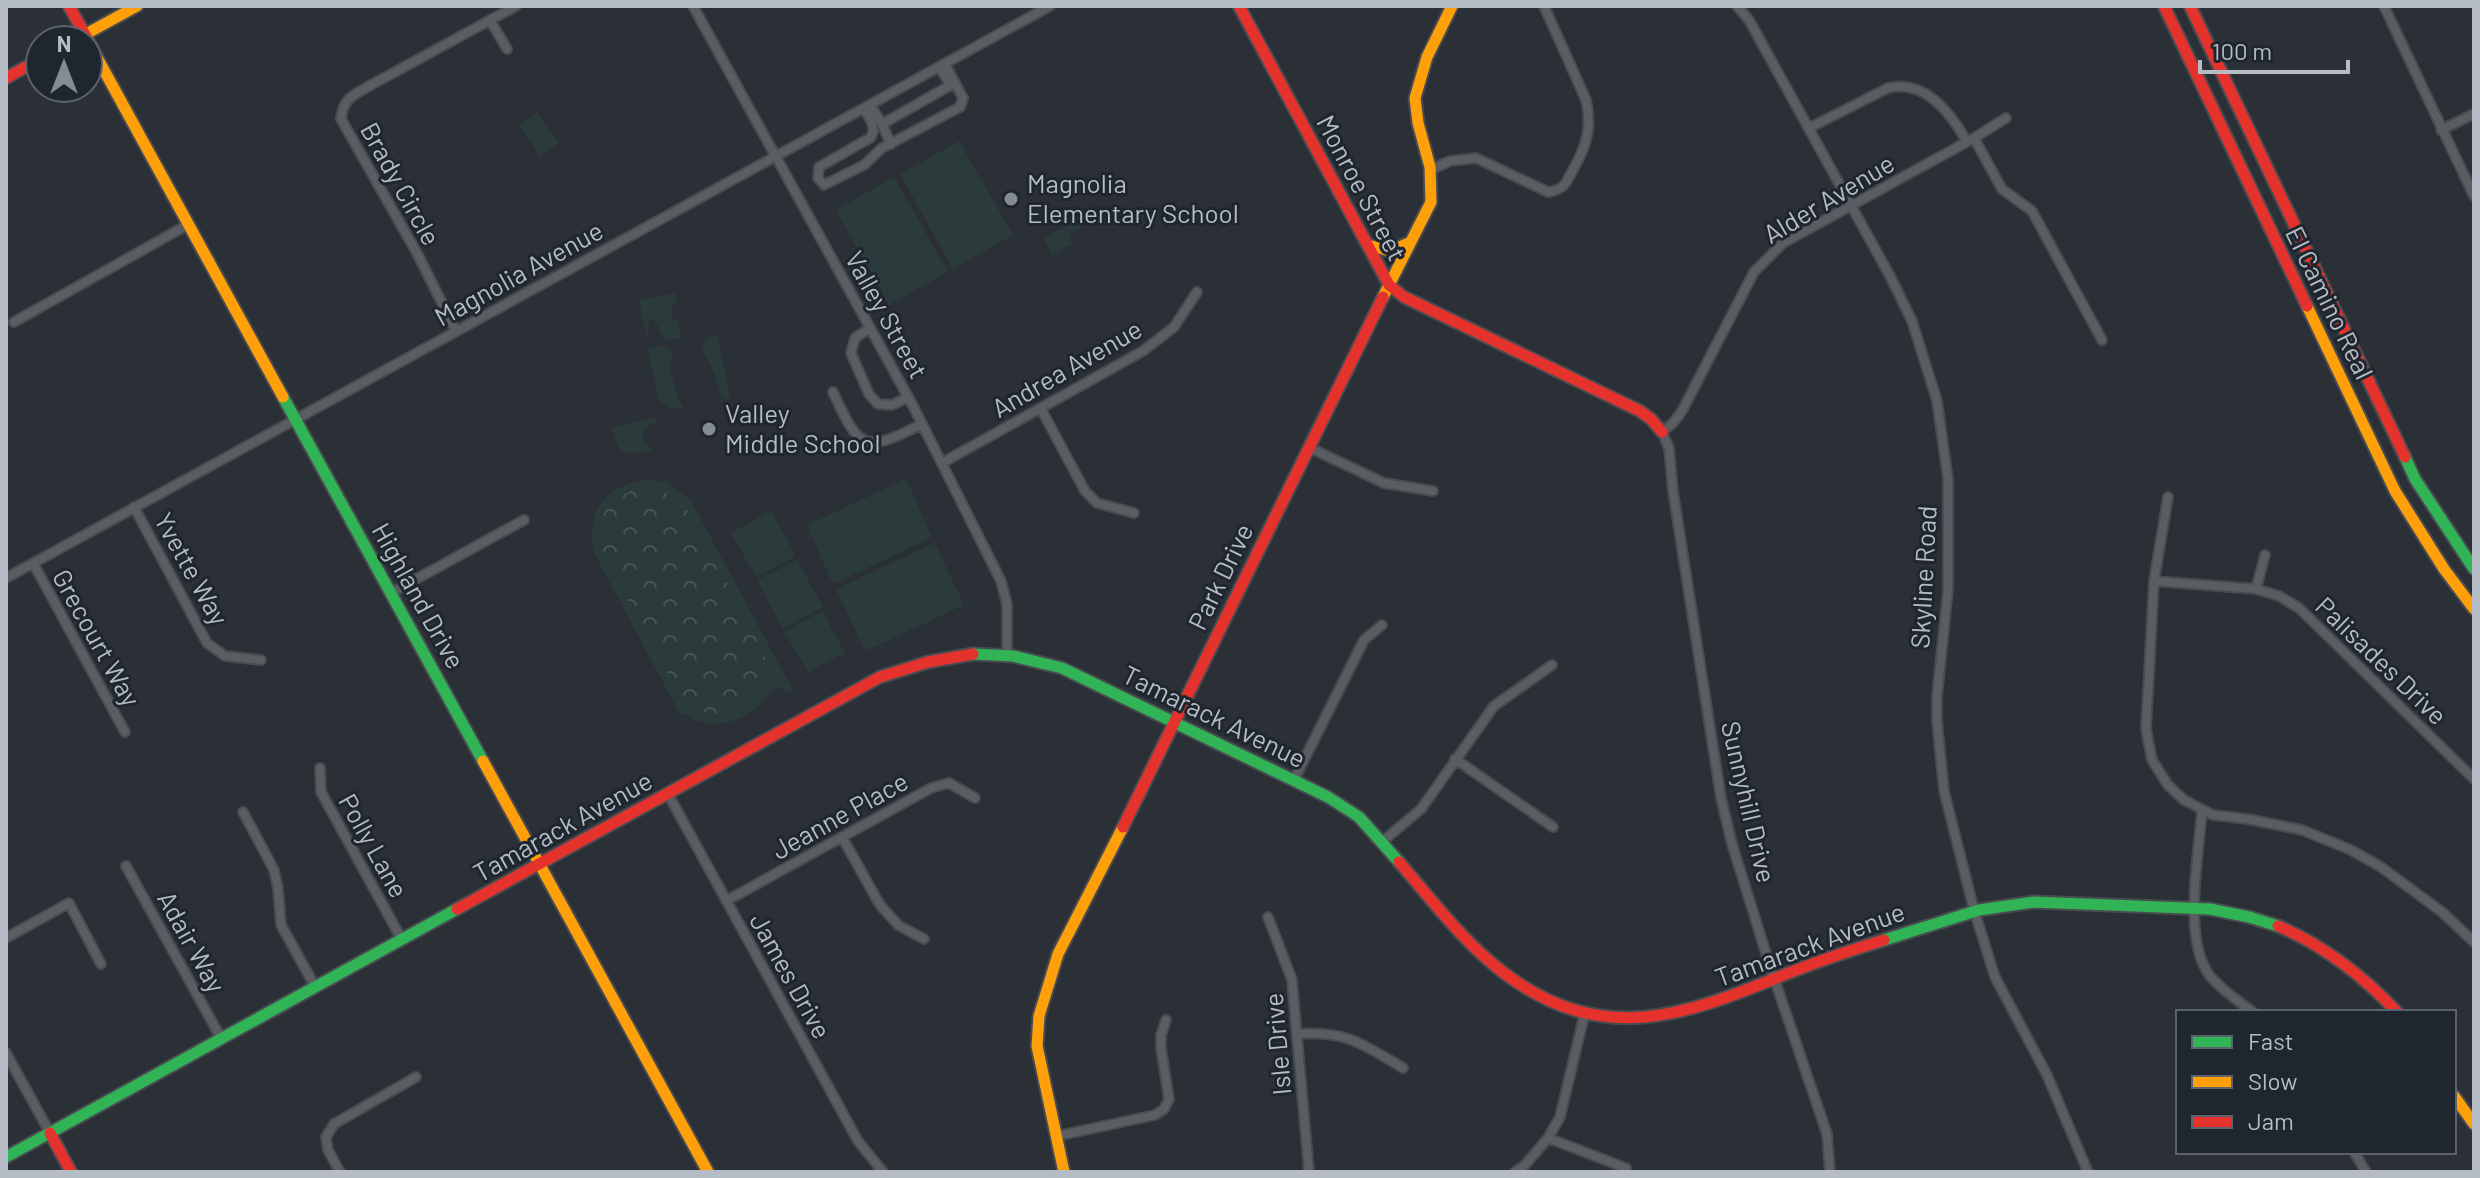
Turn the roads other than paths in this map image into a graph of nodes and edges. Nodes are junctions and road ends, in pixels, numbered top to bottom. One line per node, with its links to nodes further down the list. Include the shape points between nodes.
1 (137, 6): 13 (main road)
2 (516, 6): 12 (street, Brady Circle)
3 (693, 6): 27 (street, Valley Street)
4 (1050, 6): 15 (street, Magnolia Avenue)
5 (1239, 6): 33 (main road, Monroe Street)
6 (1452, 6): 28 (main road, Park Drive, via 1417,82 1415,109)
7 (1544, 6): 28 (street, via 1589,115 1588,138 1568,182 1548,192 1476,158)
8 (1737, 6): 23 (street, Skyline Road)
9 (2164, 6): 60 (main road, El Camino Real, via 2395,491)
10 (2190, 6): 55 (main road, El Camino Real, via 2415,479)
11 (2384, 6): 24 (street)
12 (490, 20): 14 (street); 38 (street, Brady Circle, via 349,98 342,107 341,119)
13 (104, 27)
14 (507, 49)
15 (942, 65): 19 (street, Magnolia Avenue); 22 (street, via 951,85); 26 (street, via 963,98 960,107)
16 (24, 68): 18 (main road)
17 (104, 74): 31 (main road, Highland Drive)
18 (6, 78)
19 (867, 107): 22 (street); 26 (street, via 873,134 819,167 818,178 824,185); 27 (street, Magnolia Avenue)
20 (2474, 114): 24 (street)
21 (2006, 118): 25 (street, Alder Avenue)
22 (882, 124): 26 (street)
23 (1809, 128): 25 (street, via 1901,85 1918,89 1941,106); 30 (street, Skyline Road)
24 (2441, 130): 29 (street)
25 (1970, 140): 30 (street, Alder Avenue); 39 (street, via 2002,189 2032,211)
26 (891, 144)
27 (776, 157): 37 (street, Valley Street); 38 (street, Magnolia Avenue)
28 (1432, 169): 32 (main road, Park Drive, via 1431,202)
29 (2474, 196)
30 (1851, 205): 45 (street, Alder Avenue, via 1783,243 1754,272 1682,411); 81 (street, Skyline Road, via 1912,321 1937,401 1948,479 1948,589 1937,721 1946,801)
31 (189, 224): 36 (street); 43 (main road, Highland Drive)
32 (1411, 241): 33 (main road, via 1396,251); 34 (main road, Park Drive)
33 (1367, 245): 34 (main road, Monroe Street)
34 (1389, 285): 45 (main road, Monroe Street, via 1443,317 1640,411); 46 (main road, Park Drive)
35 (1197, 292): 42 (street, Andrea Avenue, via 1174,327 1143,351)
36 (14, 322)
37 (870, 328): 41 (street, Valley Street); 41 (street, via 855,338 851,353 869,394 878,404 892,405)
38 (456, 331): 43 (street, Magnolia Avenue)
39 (2102, 340)
40 (833, 392): 44 (street, via 854,434 865,440 888,441)
41 (908, 397): 44 (street, Valley Street)
42 (1041, 409): 47 (street, Andrea Avenue); 51 (street, via 1085,491 1097,503)
43 (296, 419): 50 (street, Magnolia Avenue); 59 (main road, Highland Drive)
44 (922, 424): 47 (street, Valley Street)
45 (1662, 432): 89 (street, Sunnyhill Drive, via 1669,448 1721,798)
46 (1308, 447): 48 (street, via 1384,483); 65 (main road, Park Drive)
47 (942, 463): 62 (street, Valley Street, via 1001,581 1007,604)
48 (1433, 491)
49 (2168, 497): 57 (street)
50 (134, 507): 54 (street, Magnolia Avenue); 63 (street, Yvette Way, via 207,643 225,656)
51 (1134, 513)
52 (524, 520): 59 (street)
53 (2265, 555): 58 (street)
54 (33, 563): 56 (street, Magnolia Avenue); 66 (street, Grecourt Way)
55 (2474, 569)
56 (6, 578)
57 (2154, 581): 58 (street, Palisades Drive); 73 (street, via 2146,729 2152,760 2168,785)
58 (2256, 589): 69 (street, Palisades Drive, via 2299,608)
59 (391, 593): 78 (main road, Highland Drive)
60 (2474, 609)
61 (1382, 625): 70 (street, via 1364,640)
62 (1007, 655): 65 (main road, Tamarack Avenue, via 1062,668); 71 (main road, Tamarack Avenue, via 951,655 880,677)
63 (261, 660)
64 (1552, 665): 67 (street, via 1494,706)
65 (1176, 722): 70 (main road, Tamarack Avenue); 103 (main road, Park Drive, via 1050,977 1037,1046)
66 (125, 732)
67 (1455, 759): 75 (street); 77 (street, via 1421,809)
68 (320, 768): 86 (street, Polly Lane, via 321,792)
69 (2474, 779)
70 (1294, 780): 77 (main road, Tamarack Avenue, via 1357,815)
71 (668, 794): 78 (main road, Tamarack Avenue); 80 (street, James Drive)
72 (975, 798): 76 (street, Jeanne Place, via 949,783 931,788)
73 (2202, 810): 82 (street); 87 (street, via 2302,830 2351,850 2442,912)
74 (243, 812): 90 (street, via 274,870 281,925)
75 (1553, 827)
76 (842, 837): 80 (street, Jeanne Place); 85 (street, via 880,905 898,925)
77 (1383, 841): 93 (main road, Tamarack Avenue, via 1495,968 1534,994)
78 (540, 865): 86 (main road, Tamarack Avenue); 109 (main road, Highland Drive)
79 (126, 866): 96 (street, Adair Way)
80 (726, 901): 110 (street, James Drive, via 858,1141)
81 (1974, 910): 82 (main road, Tamarack Avenue, via 2042,901); 89 (main road, Tamarack Avenue); 115 (street, Skyline Road, via 1995,977 2047,1075)
82 (2195, 910): 91 (street, via 2194,933 2208,974); 92 (main road, Tamarack Avenue, via 2262,921 2317,943 2371,982)
83 (1268, 917): 95 (street, Isle Drive, via 1292,980)
84 (6, 938): 88 (street, via 69,903)
85 (924, 939)
86 (402, 940): 90 (main road, Tamarack Avenue)
87 (2474, 942)
88 (101, 964)
89 (1774, 979): 93 (main road, Tamarack Avenue, via 1721,1003 1678,1014); 114 (street, Sunnyhill Drive, via 1827,1134)
90 (316, 988): 96 (main road, Tamarack Avenue)
91 (2250, 1010)
92 (2395, 1010)
93 (1585, 1012): 104 (street, via 1560,1117)
94 (1166, 1020): 103 (street, via 1161,1048 1169,1099 1164,1109)
95 (1298, 1034): 98 (street, via 1343,1036); 112 (street, Isle Drive)
96 (221, 1038): 102 (main road, Tamarack Avenue)
97 (6, 1053): 102 (street)
98 (1403, 1068)
99 (416, 1077): 108 (street, via 334,1124 326,1137)
100 (2456, 1099): 101 (main road)
101 (2474, 1124)
102 (50, 1133): 105 (main road, Tamarack Avenue); 107 (main road)
103 (1057, 1136): 111 (main road, Park Drive)
104 (1548, 1138): 106 (street); 113 (street)
105 (6, 1157)
106 (1626, 1168)
107 (71, 1172)
108 (340, 1172)
109 (708, 1172)
110 (883, 1172)
111 (1064, 1172)
112 (1309, 1172)
113 (1515, 1172)
114 (1830, 1172)
115 (2088, 1172)

